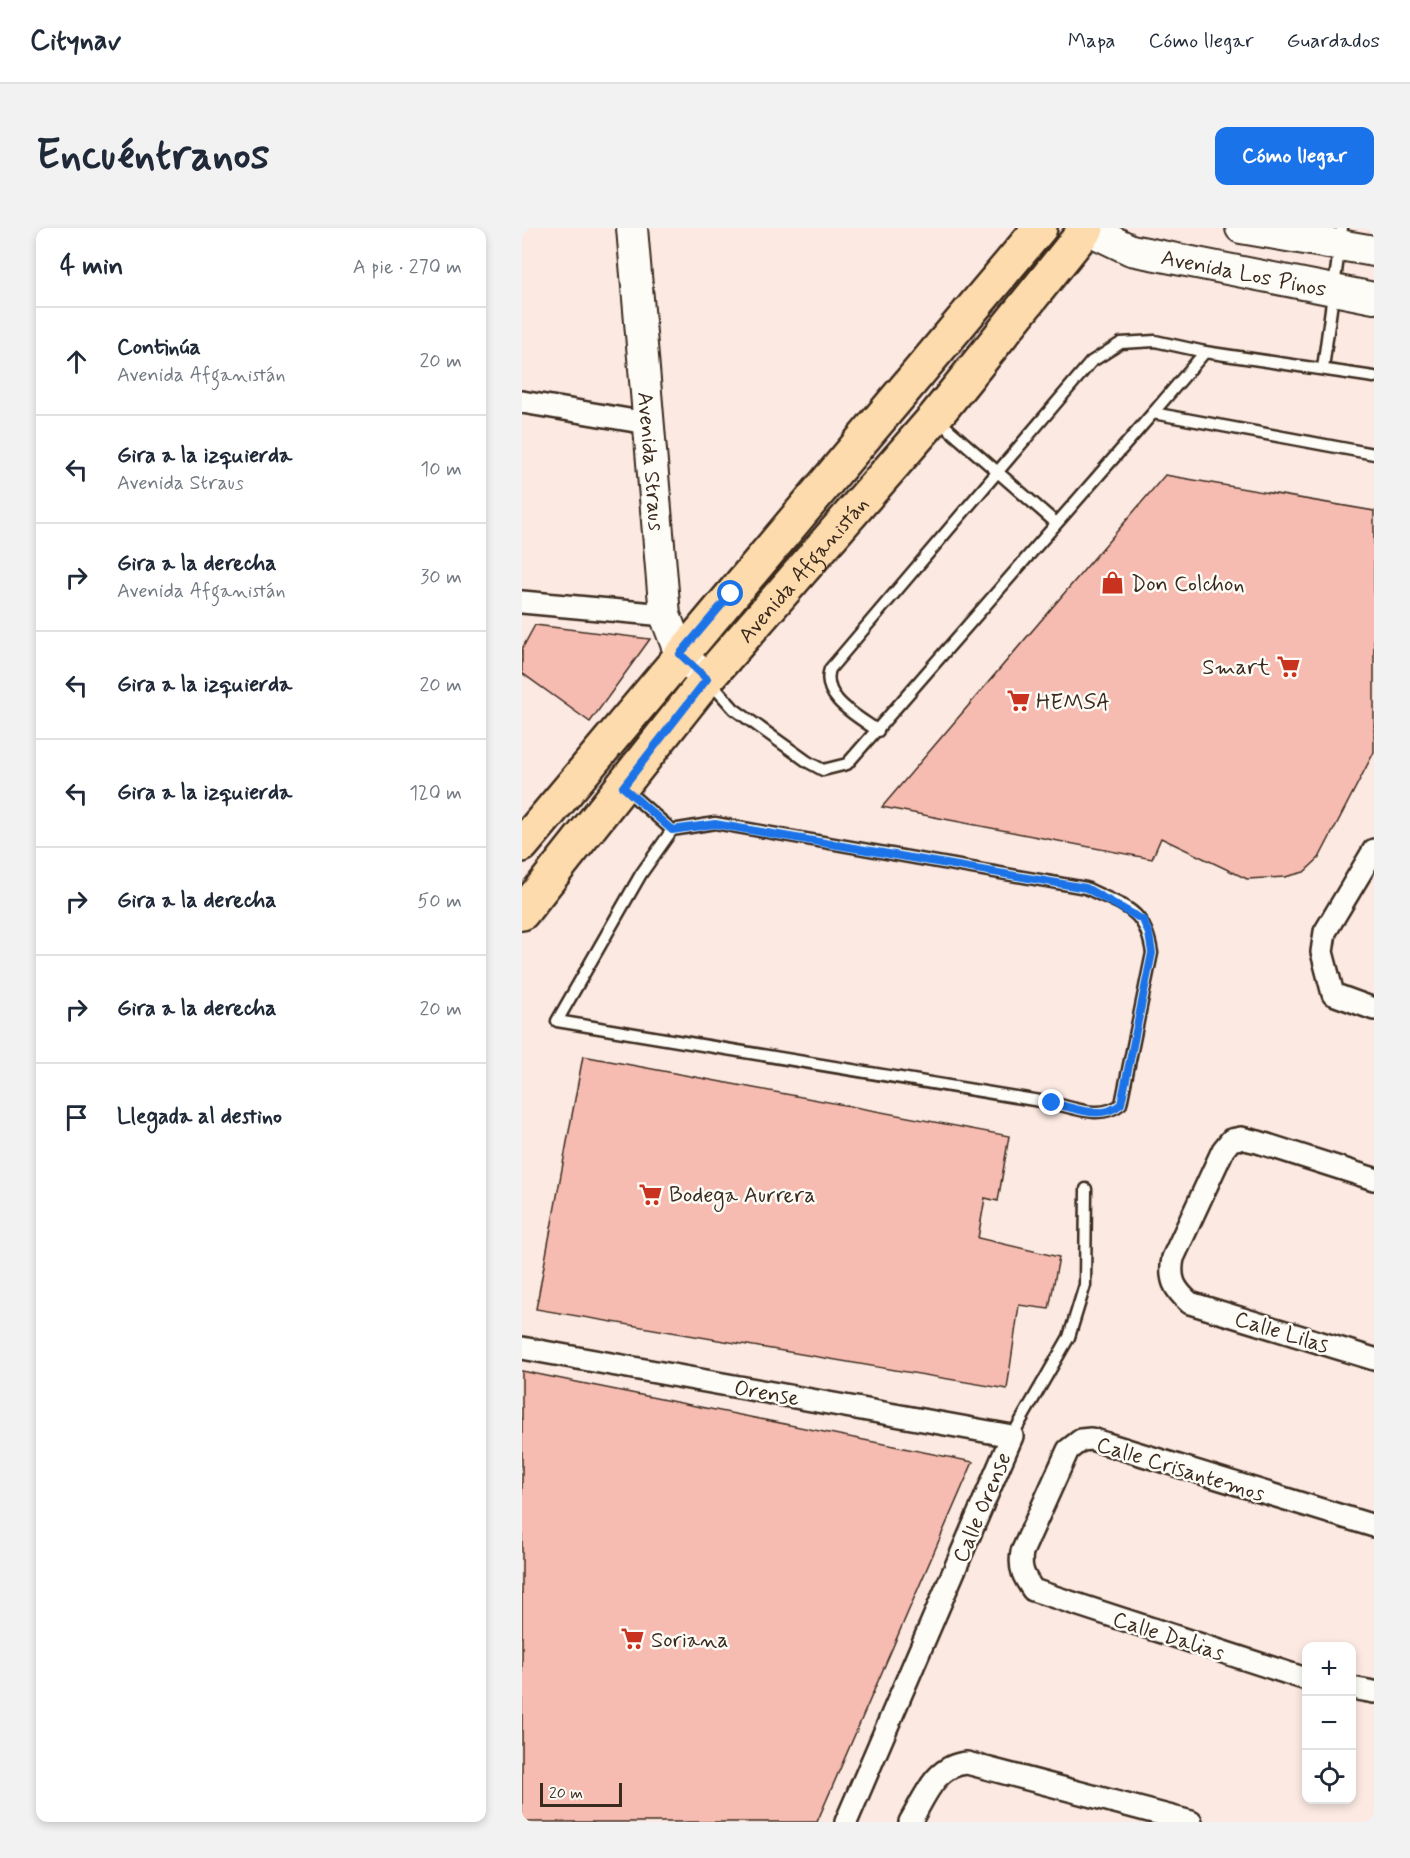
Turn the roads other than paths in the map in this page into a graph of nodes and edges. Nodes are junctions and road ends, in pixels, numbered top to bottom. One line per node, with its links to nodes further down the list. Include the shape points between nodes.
1 (632, 228): 15 (street, Avenida Straus)
2 (1040, 228): 21 (main road, Avenida Afganistán)
3 (1086, 228): 7 (street, Avenida Los Pinos, via 1131,250); 14 (main road, Avenida Afganistán)
4 (1241, 228): 5 (street, Avenida Los Pinos)
5 (1342, 236): 6 (street, Avenida Los Pinos); 7 (lane)
6 (1374, 251)
7 (1334, 290): 8 (street, Avenida Los Pinos); 10 (lane)
8 (1374, 298)
9 (1204, 352): 10 (lane); 13 (lane); 17 (lane, via 1155,341 1121,343 1091,362)
10 (1323, 368): 11 (lane)
11 (1374, 377)
12 (522, 402): 15 (street)
13 (1153, 413): 16 (lane); 18 (lane)
14 (935, 417): 17 (lane); 22 (main road, Avenida Afganistán)
15 (647, 423): 20 (street, Avenida Straus)
16 (1374, 454)
17 (998, 474): 18 (lane); 23 (lane, via 830,669 833,697)
18 (1055, 522): 23 (lane)
19 (522, 602): 20 (street)
20 (665, 615): 21 (street, Avenida Straus)
21 (680, 654): 22 (street, Avenida Straus); 26 (main road, Avenida Afganistán)
22 (707, 679): 23 (lane, via 734,709 824,770 847,764); 24 (main road, Avenida Afganistán)
23 (878, 731)
24 (623, 787): 25 (lane); 28 (main road, Avenida Afganistán)
25 (672, 830): 25 (lane, via 715,824 837,844 1086,888 1131,910 1143,920 1152,953 1121,1104 1107,1113 1090,1112 557,1021 641,874)
26 (522, 845)
27 (1374, 850): 29 (street, via 1325,932 1322,952 1333,994)
28 (522, 913)
29 (1374, 1009)
30 (1374, 1179): 33 (street, Calle Lilas, via 1258,1142 1231,1140 1173,1258 1170,1274 1175,1290 1190,1303)
31 (1086, 1189): 34 (lane, Calle Orense, via 1085,1285 1069,1337)
32 (522, 1348): 34 (street, Orense)
33 (1374, 1359)
34 (1012, 1436): 40 (street, Calle Orense)
35 (1374, 1526): 36 (street, Calle Crisantemos, via 1091,1439 1081,1440 1068,1450 1022,1552 1023,1575)
36 (1033, 1590): 37 (street, Calle Dalias)
37 (1302, 1678)
38 (1356, 1689): 39 (street)
39 (1374, 1692)
40 (846, 1822)
41 (910, 1822): 42 (street, via 939,1773 954,1764 967,1763)
42 (1191, 1822)

